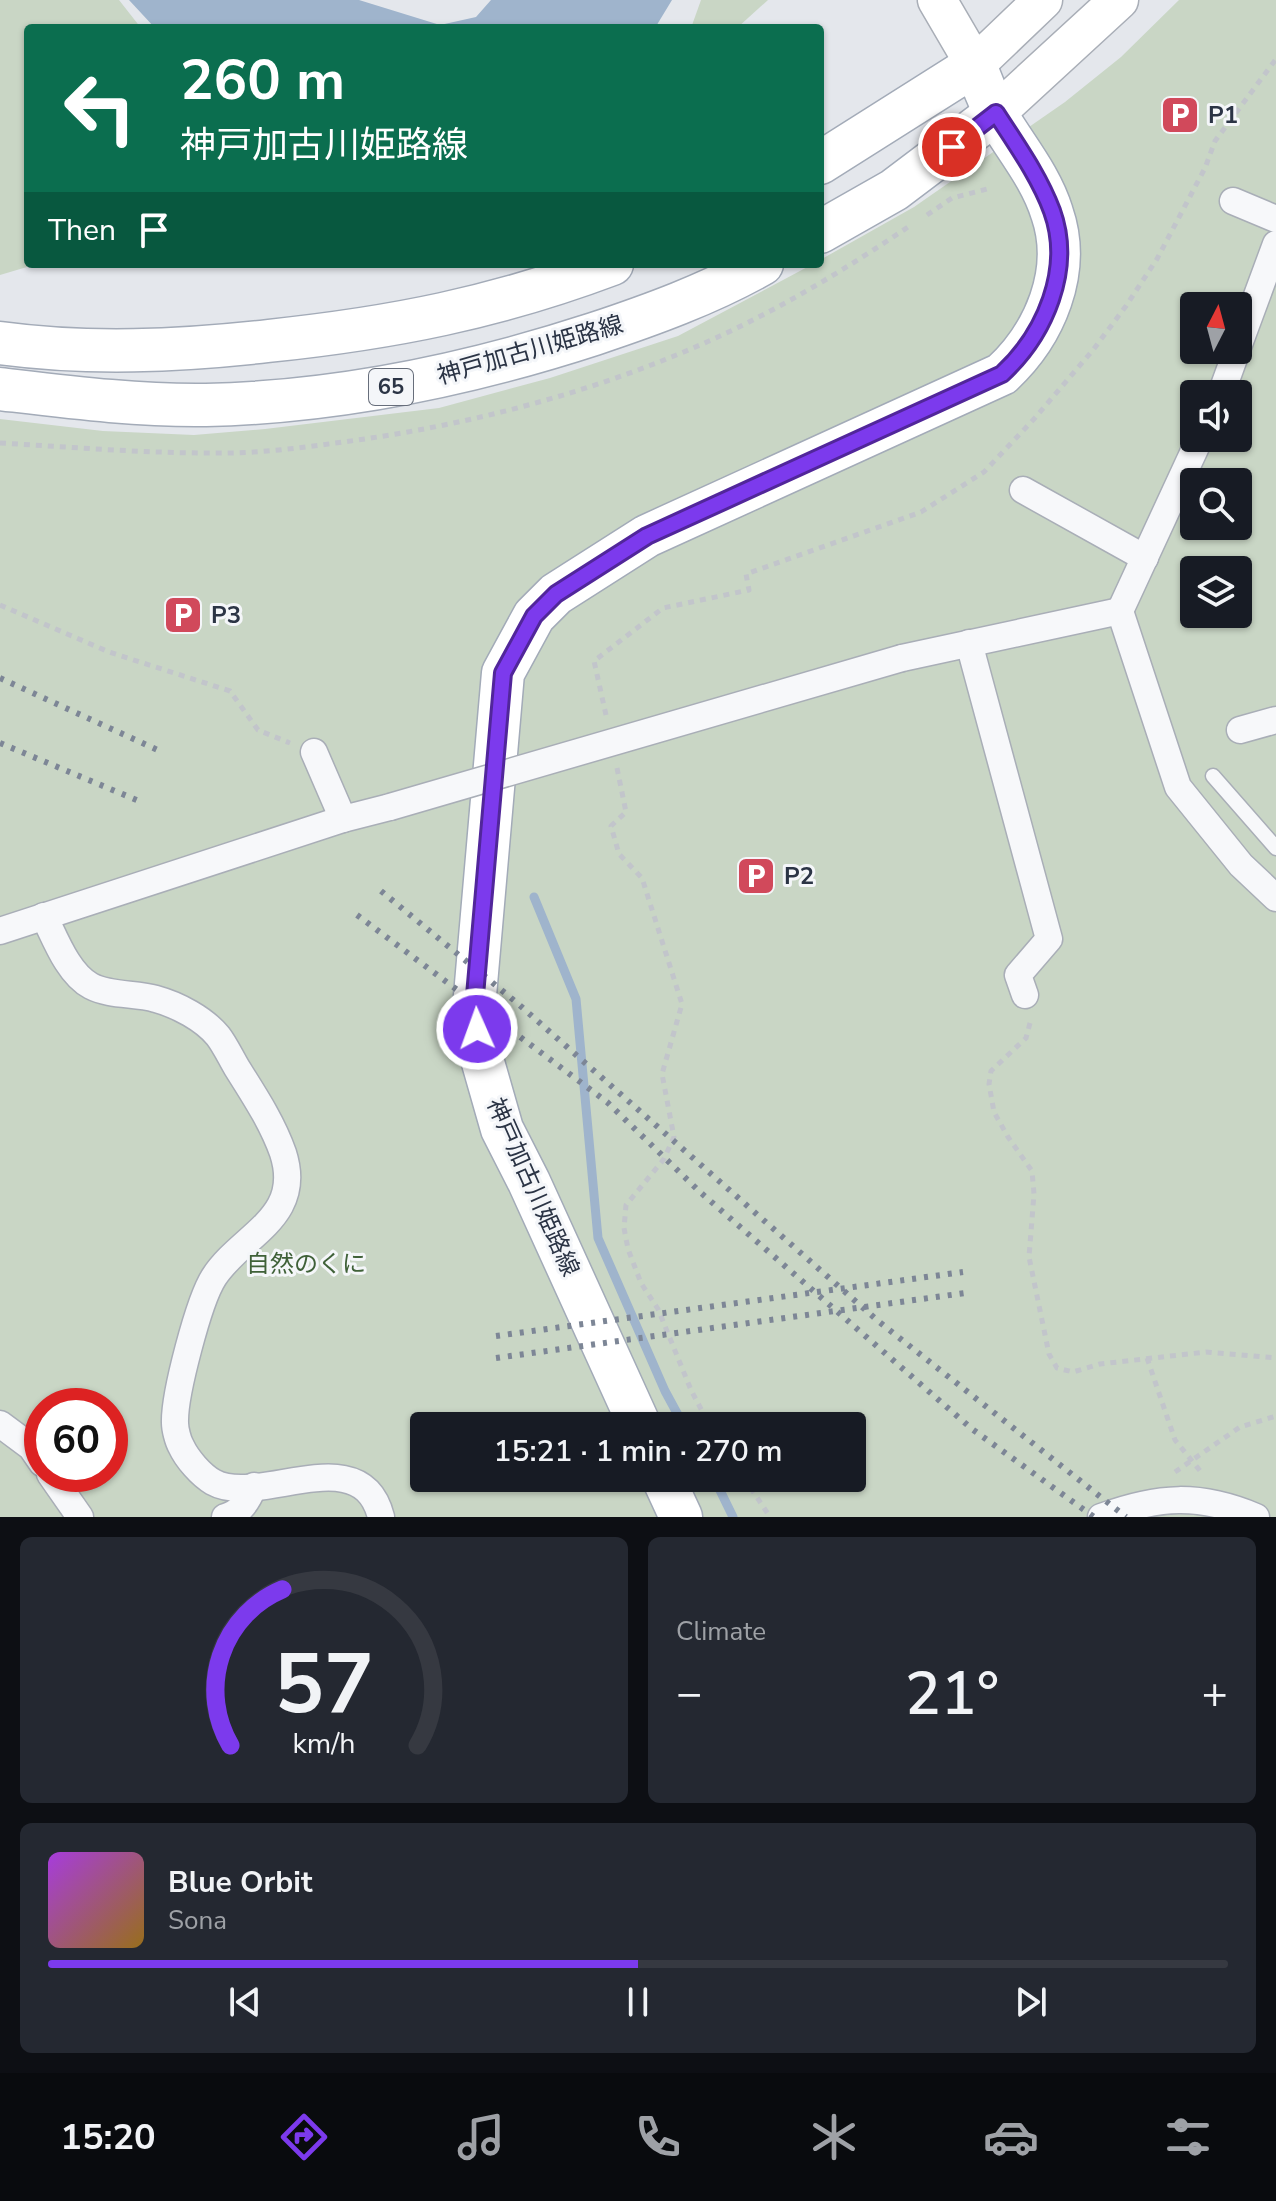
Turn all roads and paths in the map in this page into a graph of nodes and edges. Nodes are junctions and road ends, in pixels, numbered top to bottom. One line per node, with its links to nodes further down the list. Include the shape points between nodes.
1 (937, 0): 5 (street)
2 (1043, 0): 5 (street)
3 (1119, 0): 6 (street)
4 (1276, 59): 20 (path, via 1215,141 1157,259 1126,306 984,472 921,512)
5 (975, 65): 6 (main road, 神戸加古川姫路線); 7 (main road)
6 (996, 113): 10 (main road, via 894,190); 37 (main road, 神戸加古川姫路線, via 1052,212 1060,257 1047,312 1017,360 1002,374 647,536 556,594 534,616 503,673 474,1007 480,1052 502,1129)
7 (824, 160)
8 (1233, 201): 9 (street)
9 (1276, 219)
10 (824, 230)
11 (1276, 244): 14 (street)
12 (601, 268): 15 (main road, via 473,309 334,334 116,351)
13 (755, 268): 16 (main road, 神戸加古川姫路線 / 65, via 649,314 533,354 375,390 205,405)
14 (1252, 308)
15 (0, 343)
16 (0, 389)
17 (1194, 452): 19 (street)
18 (1023, 490): 19 (street)
19 (1145, 558): 22 (street)
20 (746, 574)
21 (0, 605): 26 (path, via 109,652 230,691 258,730)
22 (1120, 611): 23 (street); 30 (street, via 1178,787 1241,865)
23 (969, 643): 28 (street, bridge); 33 (street, via 1049,939 1018,975)
24 (1276, 720): 25 (street)
25 (1240, 730)
26 (314, 752): 28 (street)
27 (1213, 776): 29 (lane)
28 (343, 819): 31 (street)
29 (1276, 848)
30 (1276, 898)
31 (44, 916): 32 (street); 43 (street, via 73,970 90,986 157,999 195,1017 218,1036 284,1155 287,1185 278,1213 215,1274 206,1292 175,1422 180,1445 215,1483)
32 (0, 931)
33 (1025, 995): 35 (path, via 1030,1022 1026,1038 991,1071 989,1084 994,1112 1032,1171 1029,1257 1049,1354 1057,1368 1073,1372)
34 (682, 1004): 38 (path, via 662,1074 674,1137 664,1159 626,1205 624,1228 641,1283 658,1309)
35 (1147, 1358): 36 (path, via 1206,1352); 41 (path)
36 (1276, 1358)
37 (634, 1412)
38 (703, 1412)
39 (1276, 1416): 47 (path, via 1240,1427)
40 (0, 1424): 42 (street)
41 (1175, 1440)
42 (24, 1442)
43 (254, 1486): 49 (street, via 248,1502); 50 (street, via 336,1477 360,1485)
44 (63, 1492): 48 (street)
45 (669, 1492): 51 (main road)
46 (753, 1492): 52 (path)
47 (1137, 1504): 53 (street); 54 (street, via 1185,1499)
48 (80, 1517)
49 (225, 1517)
50 (381, 1517)
51 (681, 1517)
52 (770, 1517)
53 (1101, 1517)
54 (1256, 1517)

